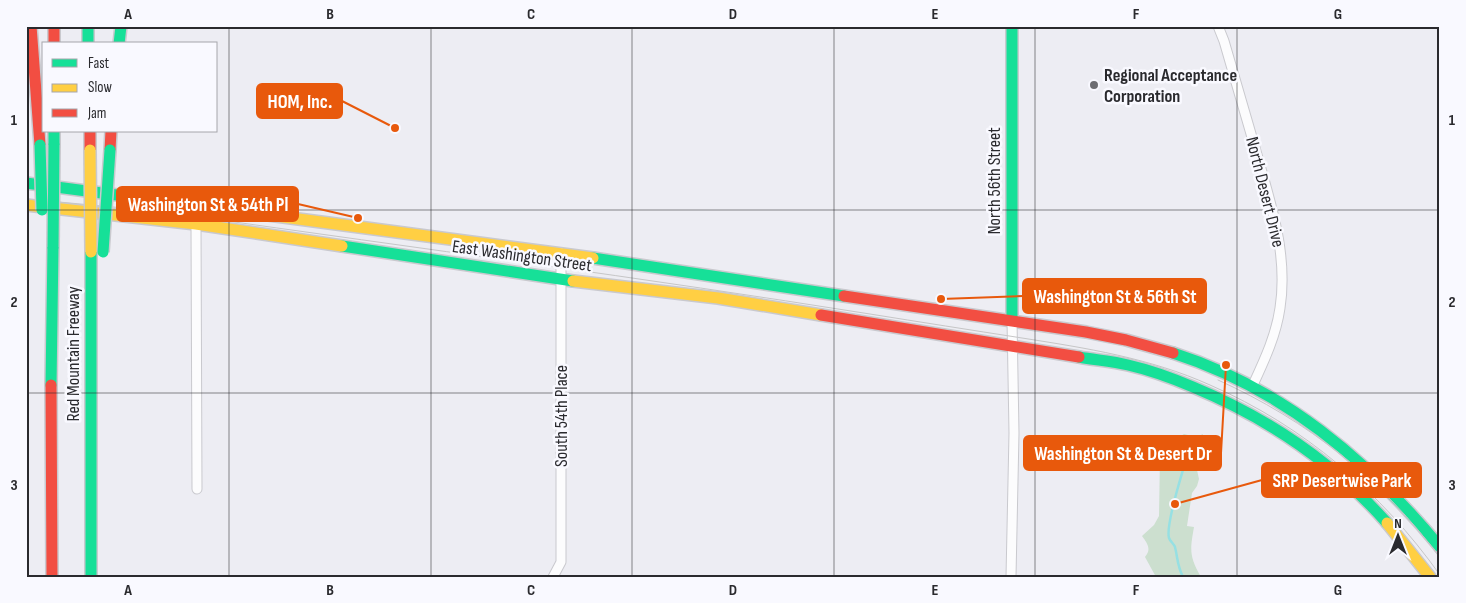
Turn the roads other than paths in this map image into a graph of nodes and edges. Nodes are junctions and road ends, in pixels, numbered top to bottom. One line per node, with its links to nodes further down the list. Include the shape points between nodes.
1 (31, 26): 16 (main road, bridge)
2 (54, 26): 7 (main road)
3 (88, 26): 8 (main road)
4 (121, 26): 9 (main road)
5 (1012, 26): 19 (main road, North 56th Street)
6 (1218, 26): 22 (street, North Desert Drive, via 1272,206 1281,254 1281,301 1277,327)
7 (54, 42)
8 (88, 42)
9 (119, 42)
10 (54, 132): 16 (main road, Red Mountain Freeway, bridge)
11 (90, 132): 21 (main road, Red Mountain Freeway, bridge)
12 (112, 132): 21 (main road, bridge, via 100,291)
13 (26, 183): 17 (main road, East Washington Street)
14 (26, 205): 15 (main road, East Washington Street)
15 (196, 224): 18 (main road, East Washington Street); 23 (street)
16 (48, 247): 25 (main road, Red Mountain Freeway)
17 (560, 253): 18 (street, South 54th Place); 19 (main road, East Washington Street)
18 (561, 279): 20 (main road, East Washington Street, via 718,298); 27 (street, South 54th Place, via 561,562)
19 (1012, 320): 20 (street, North 56th Street); 22 (main road, East Washington Street, via 1139,342 1196,360)
20 (1013, 342): 28 (street, North 56th Street); 29 (main road, East Washington Street, via 1129,365 1204,390 1242,407 1308,449 1354,486 1387,520)
21 (90, 357): 26 (main road, Red Mountain Freeway)
22 (1252, 387): 24 (main road, East Washington Street, via 1323,431 1358,458)
23 (198, 489)
24 (1440, 546)
25 (52, 577)
26 (91, 577)
27 (554, 577)
28 (1011, 577)
29 (1430, 577)

